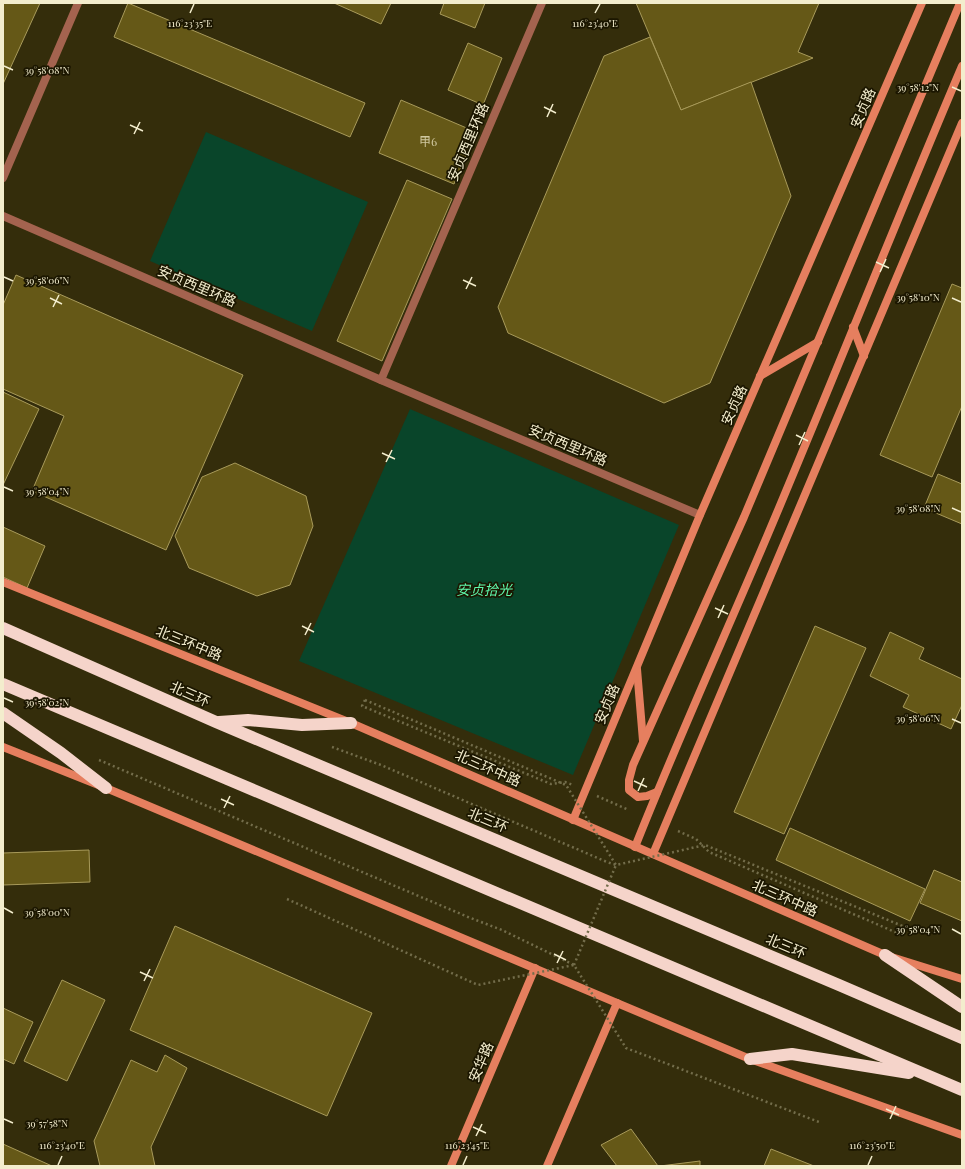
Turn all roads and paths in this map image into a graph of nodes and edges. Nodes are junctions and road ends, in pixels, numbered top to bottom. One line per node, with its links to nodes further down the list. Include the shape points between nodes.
1 (78, 3): 7 (street)
2 (542, 3): 13 (street, 安贞西里环路)
3 (922, 3): 12 (street, 安贞路)
4 (960, 3): 10 (street)
5 (962, 66): 9 (street)
6 (962, 123): 11 (street)
7 (3, 178)
8 (3, 216): 13 (street, 安贞西里环路)
9 (852, 327): 11 (street); 28 (street)
10 (818, 342): 12 (street); 23 (street)
11 (864, 356): 31 (street)
12 (760, 376): 14 (street, 安贞路)
13 (381, 380): 14 (street, 安贞西里环路)
14 (700, 515): 17 (street, 安贞路)
15 (3, 582): 22 (street, 北三环中路)
16 (3, 628): 21 (highway, 北三环)
17 (637, 666): 23 (street); 29 (street, 安贞路)
18 (3, 684): 43 (highway)
19 (365, 700): 32 (path, bridge, via 566,785)
20 (3, 713): 27 (highway)
21 (216, 722): 22 (highway, via 248,720 302,725); 41 (highway, 北三环)
22 (351, 723): 29 (street, 北三环中路)
23 (644, 742): 28 (street, via 628,780 629,790 638,797)
24 (3, 747): 27 (street)
25 (332, 747): 32 (path, via 381,764)
26 (93, 757): 36 (path, via 502,930)
27 (106, 788): 37 (street)
28 (657, 792): 30 (street)
29 (573, 820): 30 (street, 北三环中路)
30 (635, 847): 31 (street, 北三环中路)
31 (653, 854): 35 (street, 北三环中路)
32 (616, 864): 34 (path, bridge, via 705,845); 36 (path, bridge)
33 (287, 899): 36 (path, bridge, via 478,984)
34 (905, 927)
35 (885, 955): 38 (street, 北三环中路); 40 (highway)
36 (574, 965): 45 (path, bridge, via 626,1048)
37 (535, 968): 39 (street); 47 (street, 安华路)
38 (962, 979)
39 (617, 1003): 42 (street); 48 (street)
40 (962, 1007)
41 (962, 1038)
42 (750, 1059): 43 (highway, via 792,1054); 46 (street)
43 (929, 1076): 44 (highway)
44 (962, 1090)
45 (818, 1122)
46 (962, 1135)
47 (451, 1166)
48 (547, 1166)

